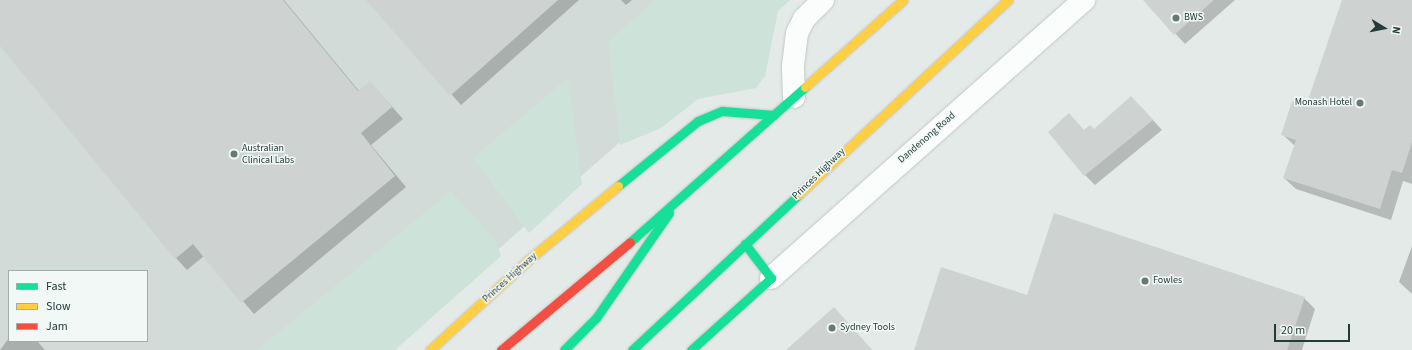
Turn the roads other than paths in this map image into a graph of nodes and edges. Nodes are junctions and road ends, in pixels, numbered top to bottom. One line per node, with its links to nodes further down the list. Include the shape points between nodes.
1 (823, 0): 5 (street, via 797,33 793,66)
2 (903, 0): 5 (main road)
3 (1008, 0): 8 (main road, Princes Highway)
4 (1084, 0): 9 (street, Dandenong Road)
5 (794, 97): 6 (main road)
6 (774, 115): 7 (main road); 10 (main road, Princes Highway, via 722,111 698,121 527,261)
7 (676, 203): 11 (main road); 12 (main road, via 596,318)
8 (745, 244): 9 (main road); 13 (main road, Princes Highway)
9 (771, 278): 14 (main road)
10 (430, 350)
11 (501, 350)
12 (564, 350)
13 (632, 350)
14 (691, 350)

